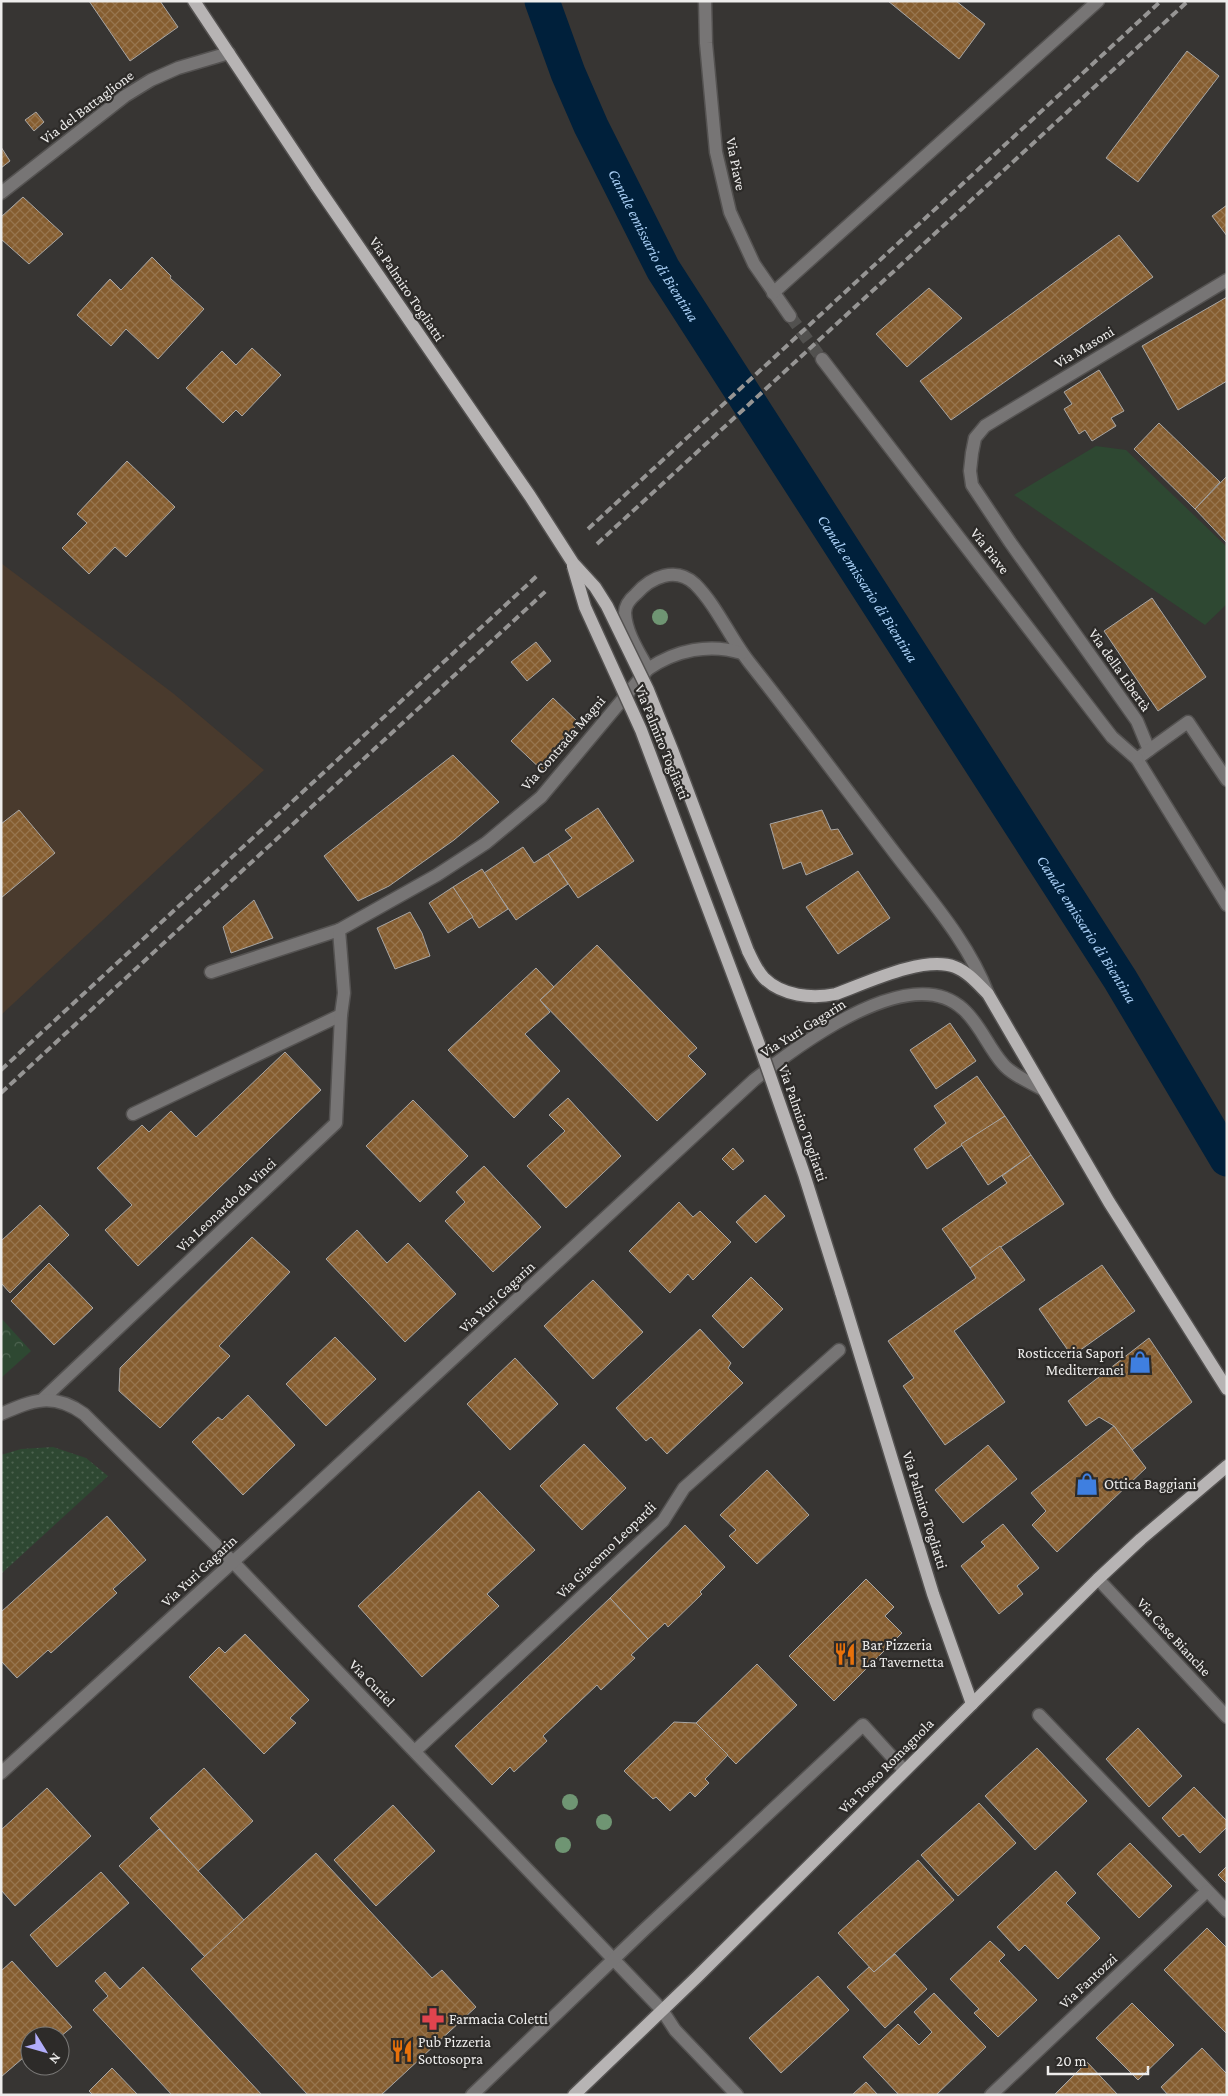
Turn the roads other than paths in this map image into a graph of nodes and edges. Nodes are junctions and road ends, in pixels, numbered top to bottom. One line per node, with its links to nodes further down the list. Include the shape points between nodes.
1 (705, 1): 7 (street, Via Piave, via 713,122 721,178 737,231)
2 (1098, 1): 7 (street)
3 (197, 2): 4 (main road, Via Palmiro Togliatti)
4 (229, 53): 5 (street, Via del Battaglione, via 178,68 151,80 125,96); 11 (main road, Via Palmiro Togliatti, bridge)
5 (1, 193)
6 (1227, 280): 10 (street, Via Masoni, via 985,426 975,438)
7 (773, 293): 8 (street, Via Piave)
8 (790, 316)
9 (822, 359): 15 (street, Via Piave, via 1112,737)
10 (972, 453): 14 (street, Via della Libertà, via 972,485 1137,721)
11 (573, 563): 20 (main road, Via Palmiro Togliatti, bridge, via 607,606 648,690 748,951 765,979 805,996 824,997 917,966 935,964 954,967); 31 (main road, Via Palmiro Togliatti, bridge, via 585,607 642,730 757,1038 804,1174 933,1594)
12 (742, 653): 13 (street, Via Contrada Magni, via 728,648 696,649 669,656); 13 (street, Via Palmiro Togliatti, via 695,584 677,575 664,575 644,586 629,601 625,611 628,629); 20 (street, Via Palmiro Togliatti, via 934,906 969,955)
13 (648, 669): 18 (street, Via Contrada Magni, via 541,797 470,854)
14 (1149, 750): 15 (street); 16 (street, via 1188,722)
15 (1137, 759): 17 (street)
16 (1227, 780)
17 (1227, 904)
18 (339, 930): 19 (street, Via Contrada Magni); 21 (street, Via Leonardo da Vinci, via 344,993)
19 (211, 972)
20 (988, 994): 22 (main road, Via Palmiro Togliatti)
21 (341, 1015): 23 (street); 26 (street, Via Leonardo da Vinci, via 336,1123)
22 (1042, 1089): 25 (main road, Via Palmiro Togliatti); 29 (street, Via Yuri Gagarin, via 1004,1066 969,1015 953,1001 941,997 919,994 893,998 826,1030 754,1080)
23 (133, 1114)
24 (839, 1350): 34 (street, Via Giacomo Leopardi, via 684,1488 663,1521)
25 (1227, 1389)
26 (44, 1399): 27 (street); 29 (street, Via Curiel, via 56,1400 84,1414)
27 (1, 1414)
28 (1227, 1466): 30 (main road, Via Tosco Romagnola)
29 (233, 1562): 34 (street, Via Curiel); 36 (street, Via Yuri Gagarin)
30 (1098, 1579): 31 (main road, Via Tosco Romagnola); 33 (street, Via Case Bianche)
31 (972, 1704): 35 (main road, Via Tosco Romagnola)
32 (1039, 1715): 37 (street)
33 (1227, 1717)
34 (415, 1751): 39 (street, Via Curiel)
35 (904, 1770): 39 (street, via 863,1726); 40 (main road, Via Tosco Romagnola)
36 (1, 1773)
37 (1207, 1891): 38 (street); 44 (street, Via Fantozzi)
38 (1227, 1911)
39 (612, 1960): 40 (street, Via Curiel); 41 (street)
40 (662, 2010): 42 (main road, Via Tosco Romagnola); 43 (street, Via Curiel, via 675,2030)
41 (472, 2095)
42 (574, 2095)
43 (737, 2095)
44 (992, 2095)

